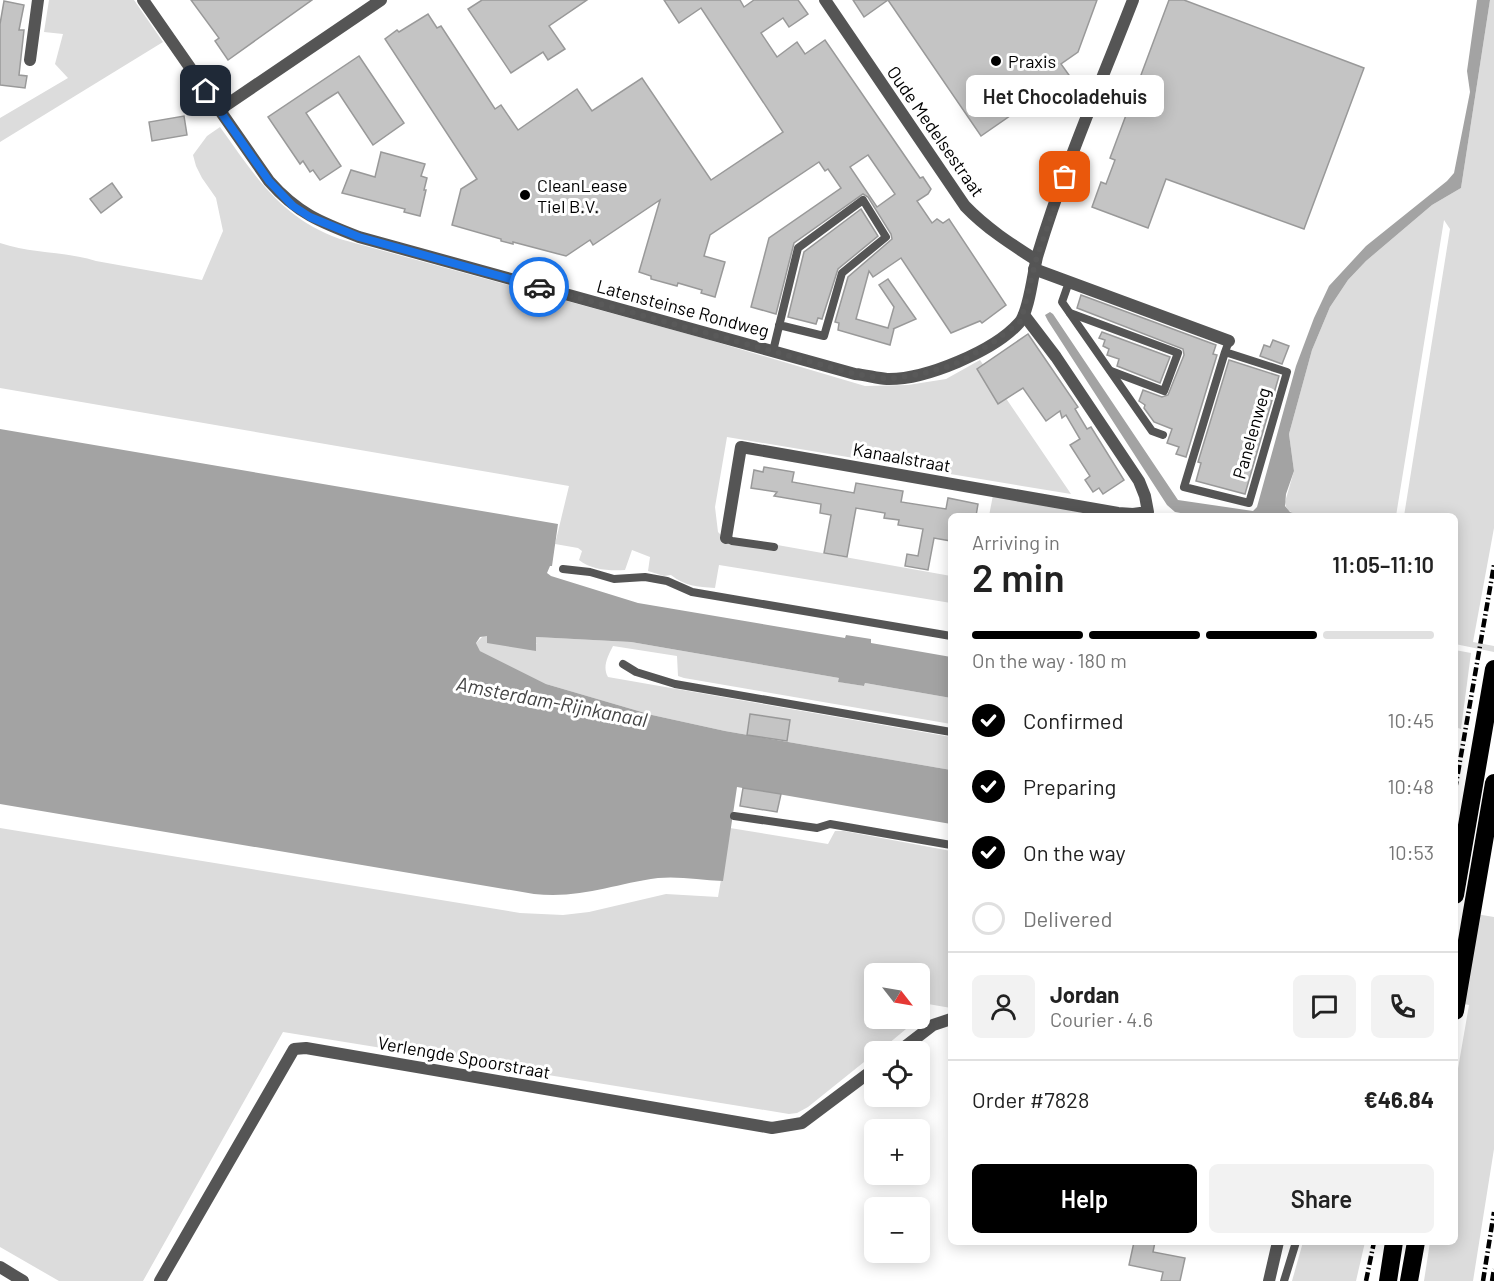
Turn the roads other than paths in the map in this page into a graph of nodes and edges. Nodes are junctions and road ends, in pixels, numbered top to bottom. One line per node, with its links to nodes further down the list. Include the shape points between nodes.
1 (38, 0): 6 (street)
2 (143, 0): 7 (street, Latensteinse Rondweg)
3 (381, 0): 7 (street)
4 (825, 0): 8 (street, Oude Medelsestraat, via 965,206)
5 (1132, 0): 8 (street)
6 (30, 60)
7 (219, 110): 14 (street, Latensteinse Rondweg, via 269,181 310,217 324,224)
8 (1035, 264): 9 (street, Panelenweg); 11 (street)
9 (1069, 282): 10 (lane, via 1062,302); 13 (street, Panelenweg)
10 (1070, 313): 15 (lane); 15 (lane, via 1178,353 1164,391)
11 (1024, 315): 14 (street, Latensteinse Rondweg, via 1017,326 962,361 910,376 888,379 855,374); 18 (street, via 1139,481)
12 (779, 325): 12 (lane, via 798,248 863,200 886,237 842,273 824,336); 14 (lane)
13 (1227, 346): 13 (lane, Panelenweg, via 1287,372 1250,503 1184,487)
14 (773, 351)
15 (1111, 371): 16 (lane, via 1152,430)
16 (1163, 435)
17 (1118, 513): 19 (street, Kanaalstraat, via 741,447)
18 (1152, 513)
19 (726, 538): 20 (lane)
20 (774, 548)
21 (563, 569): 22 (lane, via 614,579 645,577 692,592)
22 (948, 635)
23 (624, 664): 25 (lane, via 636,672 675,684)
24 (1494, 669): 29 (highway)
25 (948, 731)
26 (1494, 783): 30 (highway)
27 (734, 816): 28 (lane, via 817,828 830,824)
28 (948, 844)
29 (1458, 878)
30 (1458, 1006)
31 (948, 1020): 32 (street)
32 (913, 1041)
33 (864, 1076): 40 (street, Verlengde Spoorstraat, via 802,1123 772,1128 306,1047 294,1049)
34 (1277, 1245): 41 (street)
35 (1295, 1245): 42 (lane)
36 (1394, 1245): 43 (highway)
37 (1415, 1245): 44 (highway)
38 (0, 1267): 39 (street)
39 (23, 1281)
40 (160, 1281)
41 (1269, 1281)
42 (1284, 1281)
43 (1388, 1281)
44 (1409, 1281)

